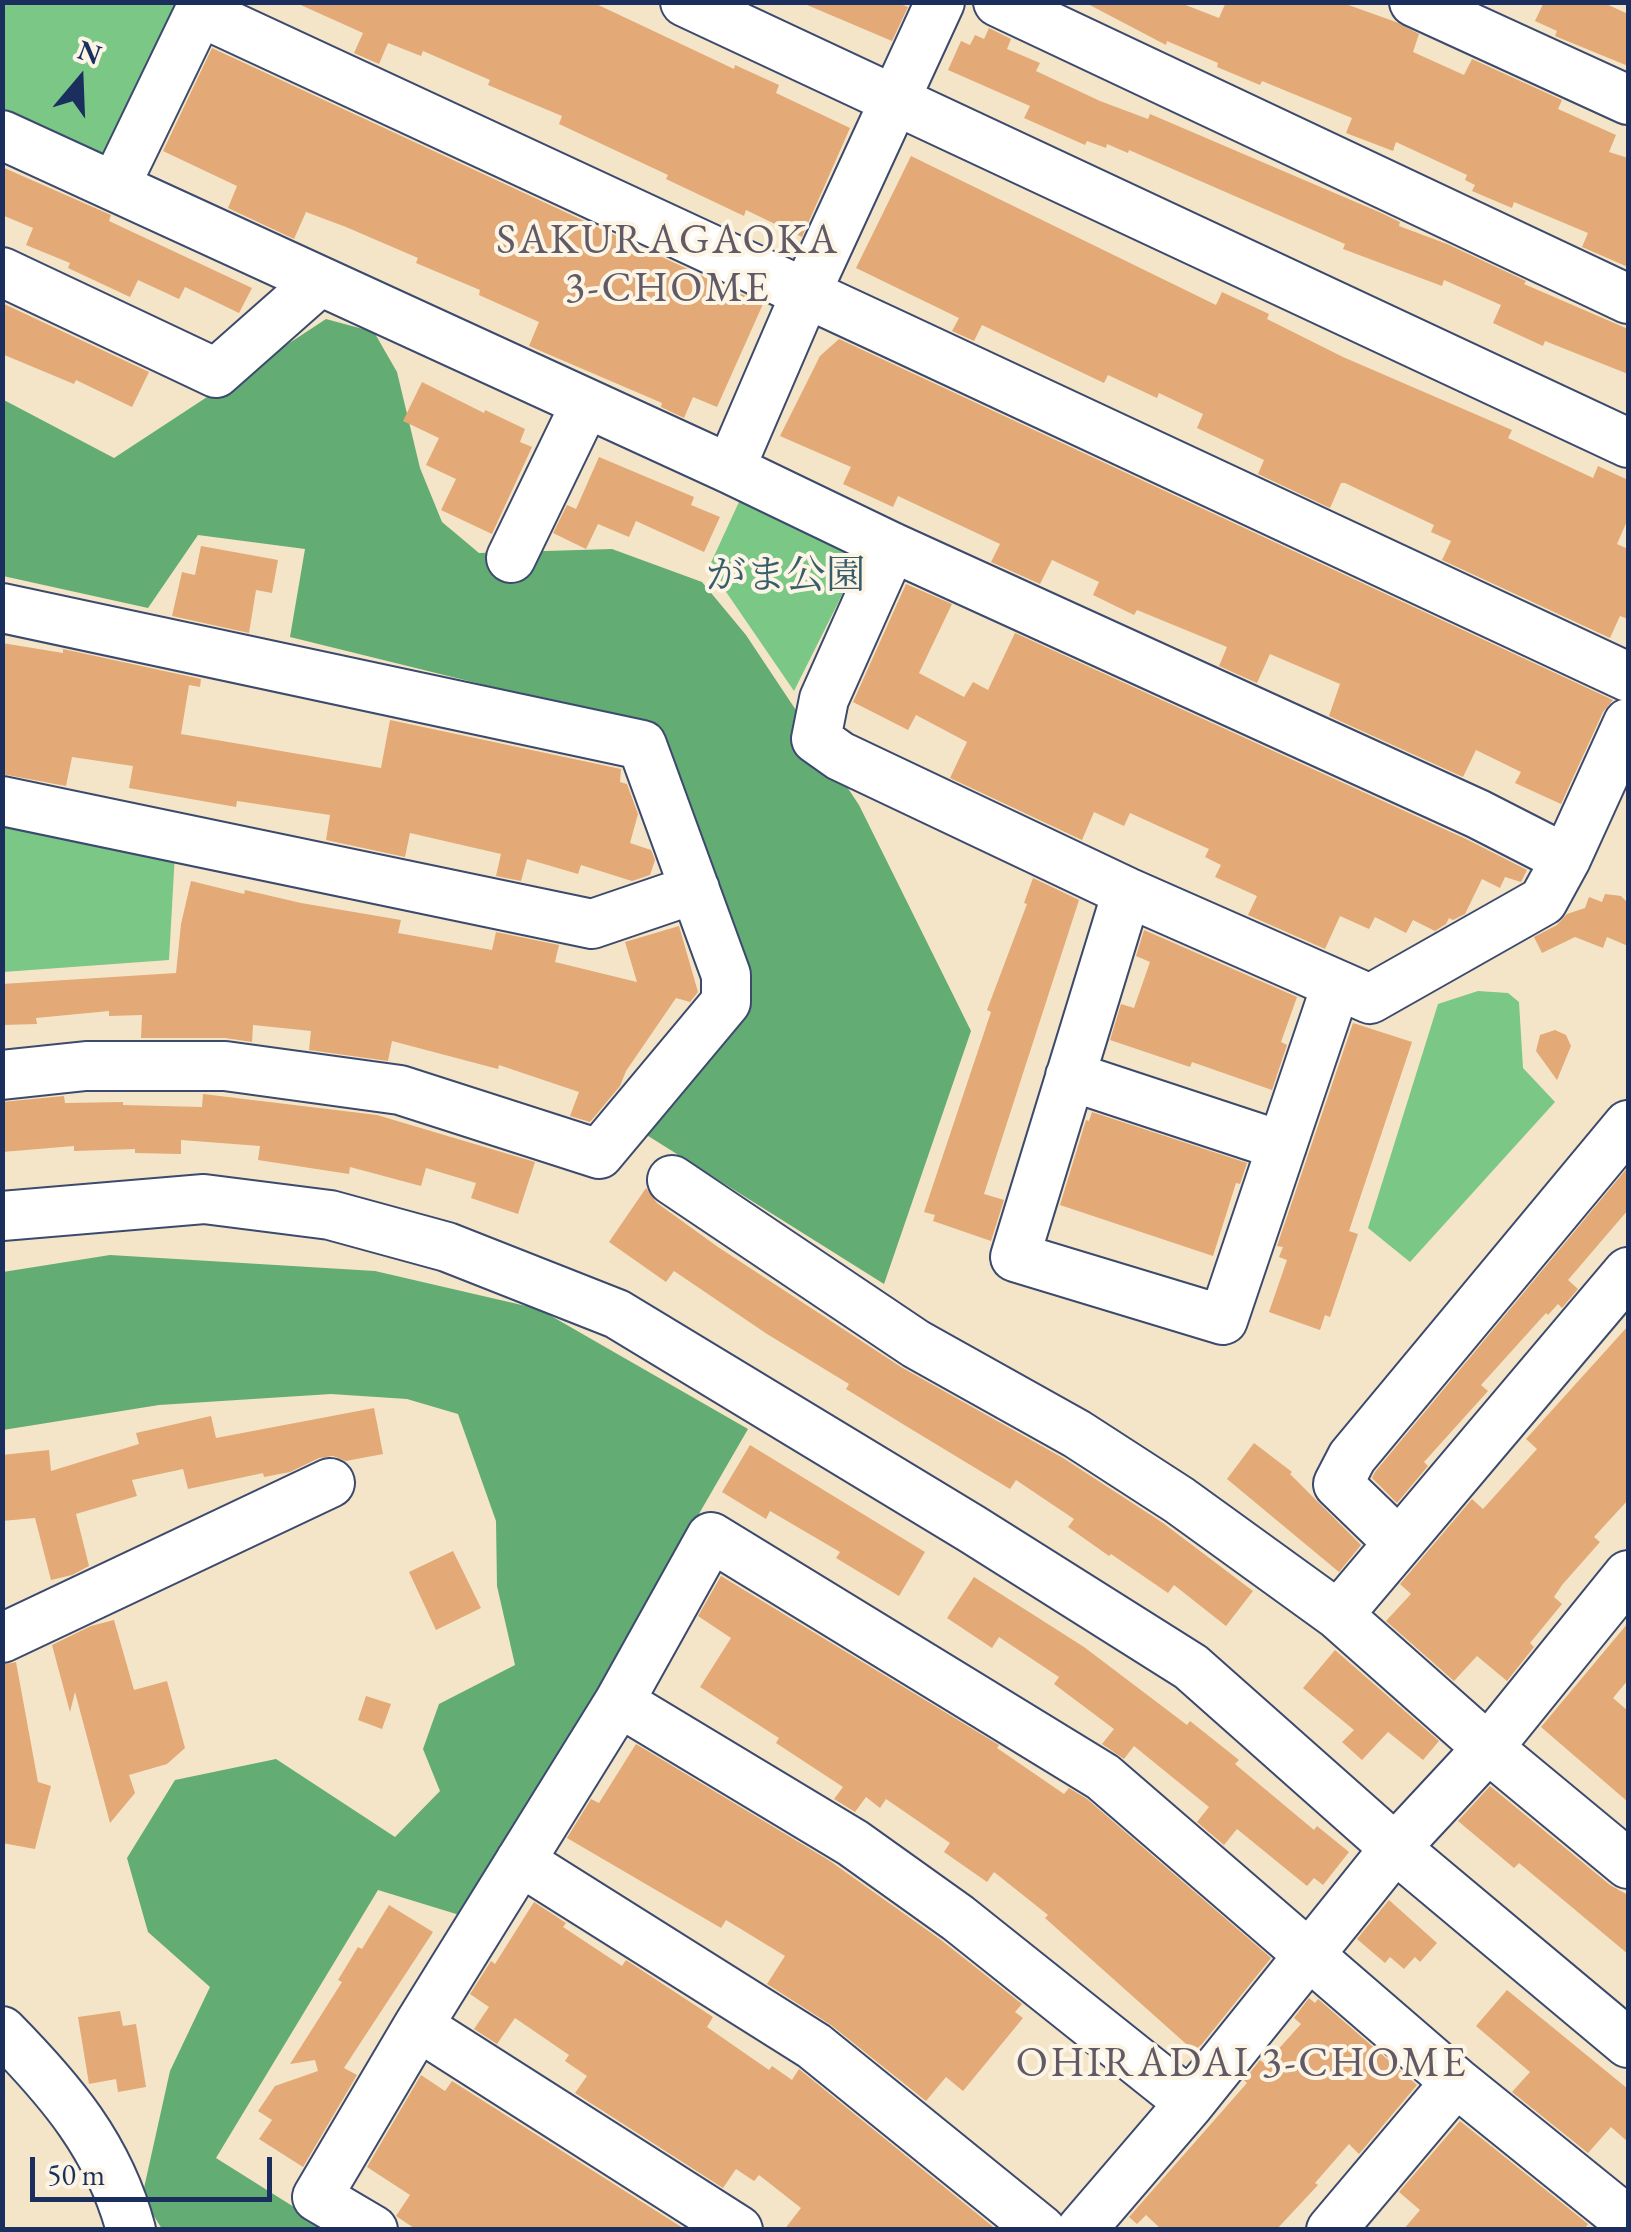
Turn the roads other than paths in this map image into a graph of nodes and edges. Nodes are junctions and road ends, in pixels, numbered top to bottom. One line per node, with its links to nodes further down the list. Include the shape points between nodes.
1 (685, 2): 8 (street)
2 (940, 2): 8 (street)
3 (998, 2): 6 (street)
4 (1414, 2): 7 (street)
5 (202, 8): 10 (street); 13 (street)
6 (1066, 17): 14 (street)
7 (1628, 100)
8 (894, 102): 13 (street); 16 (street)
9 (2, 134): 10 (street)
10 (116, 184): 12 (street)
11 (2, 272): 12 (street, via 216,373)
12 (320, 282): 15 (street)
13 (805, 295): 17 (street); 21 (street)
14 (1628, 299)
15 (586, 403): 17 (street); 19 (street)
16 (1628, 442)
17 (730, 469): 18 (street)
18 (892, 547): 24 (street); 26 (street, via 824,700 816,739)
19 (511, 558)
20 (2, 608): 25 (street, via 642,745)
21 (1628, 676)
22 (1628, 722): 24 (street)
23 (2, 801): 25 (street, via 592,924)
24 (1566, 859): 27 (street, via 1543,901 1370,999)
25 (695, 889): 28 (street, via 726,975 726,1002 600,1154 400,1090 225,1066 86,1066)
26 (1127, 892): 27 (street); 29 (street)
27 (1336, 986): 31 (street)
28 (2, 1075)
29 (1070, 1076): 31 (street); 31 (street, via 1015,1257 1224,1320)
30 (1628, 1125): 36 (street, via 1352,1457 1338,1484)
31 (1282, 1146)
32 (672, 1180): 38 (street, via 916,1344 1179,1500)
33 (2, 1216): 42 (street, via 204,1199 330,1215 447,1247 617,1314 1192,1667)
34 (1628, 1272): 36 (street)
35 (330, 1483): 39 (street)
36 (1399, 1543): 38 (street)
37 (1628, 1575): 41 (street)
38 (1338, 1615): 41 (street)
39 (2, 1638)
40 (619, 1702): 44 (street); 45 (street, via 711,1537 1103,1777); 50 (street, via 853,1843)
41 (1488, 1748): 42 (street); 43 (street)
42 (1395, 1848): 45 (street); 48 (street)
43 (1624, 1853)
44 (520, 1861): 46 (street); 56 (street, via 814,2046)
45 (1308, 1956): 49 (street); 50 (street)
46 (418, 2026): 54 (street, via 317,2197); 55 (street)
47 (2, 2031): 53 (street, via 82,2120 120,2188)
48 (1628, 2043)
49 (1456, 2082): 51 (street); 52 (street)
50 (1190, 2104): 57 (street)
51 (1628, 2221)
52 (1339, 2227)
53 (131, 2230)
54 (373, 2230)
55 (738, 2230)
56 (1041, 2230)
57 (1081, 2230)

